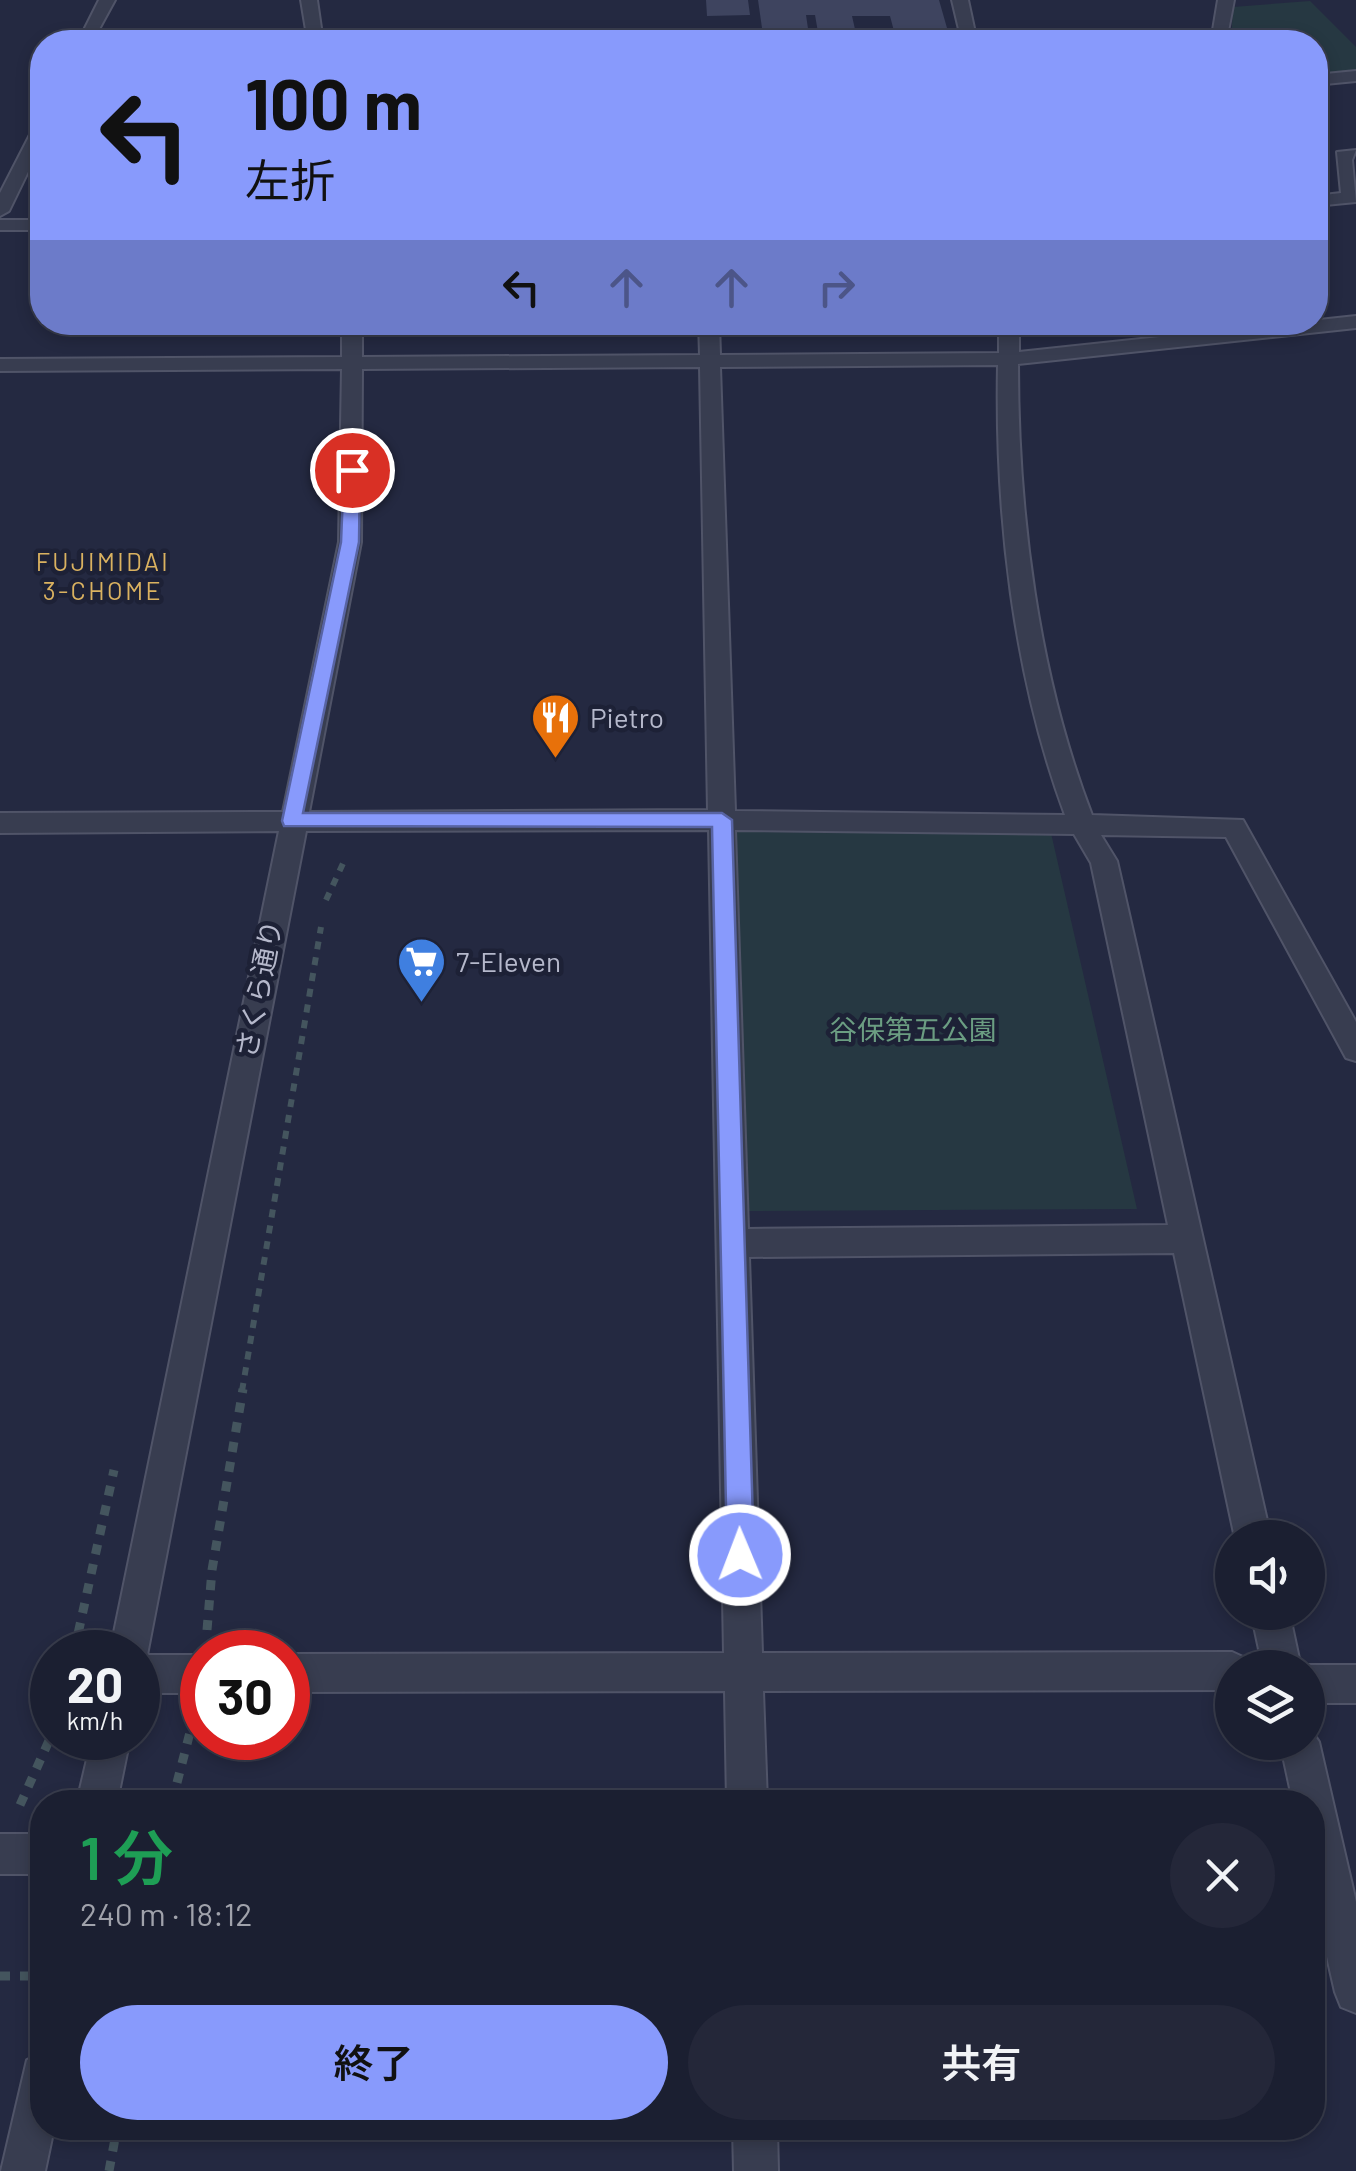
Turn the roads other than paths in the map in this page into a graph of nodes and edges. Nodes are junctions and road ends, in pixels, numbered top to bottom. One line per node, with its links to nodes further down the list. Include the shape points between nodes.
1 (106, 0): 5 (street)
2 (309, 0): 6 (street)
3 (960, 0): 7 (street)
4 (1226, 0): 8 (street)
5 (91, 30)
6 (314, 30)
7 (967, 30)
8 (1221, 30)
9 (1356, 76): 10 (street)
10 (1328, 79)
11 (30, 151): 15 (street)
12 (1356, 155): 13 (street, via 1343,156)
13 (1354, 197): 14 (street)
14 (1328, 200)
15 (0, 211)
16 (0, 225): 17 (street)
17 (30, 225)
18 (1356, 322): 19 (street)
19 (1328, 325)
20 (353, 335): 26 (street, さくら通り)
21 (709, 335): 25 (street)
22 (1008, 335): 24 (street)
23 (1233, 335): 24 (street)
24 (1005, 359): 25 (street); 31 (street, via 1014,542 1037,669)
25 (710, 360): 26 (street); 28 (street)
26 (354, 362): 27 (street); 29 (street, さくら通り, via 350,542)
27 (0, 365)
28 (722, 820): 29 (street); 31 (street); 34 (street)
29 (292, 821): 30 (street); 36 (street, さくら通り)
30 (0, 823)
31 (1080, 828): 32 (street, via 1234,827); 33 (street, via 1104,861)
32 (1356, 1049)
33 (1188, 1239): 34 (street); 35 (street)
34 (732, 1243): 38 (street)
35 (1250, 1520)
36 (132, 1630)
37 (1215, 1671): 38 (street)
38 (744, 1672): 39 (street); 45 (street)
39 (310, 1673)
40 (1325, 1684): 41 (street)
41 (1356, 1684)
42 (106, 1760): 44 (street)
43 (1303, 1760): 46 (street)
44 (100, 1790)
45 (747, 1790)
46 (1310, 1790)
47 (0, 1854): 48 (street)
48 (30, 1854)
49 (1325, 1856): 50 (street)
50 (1356, 1992)
51 (30, 2139): 53 (street)
52 (755, 2140): 54 (street)
53 (24, 2171)
54 (756, 2171)

